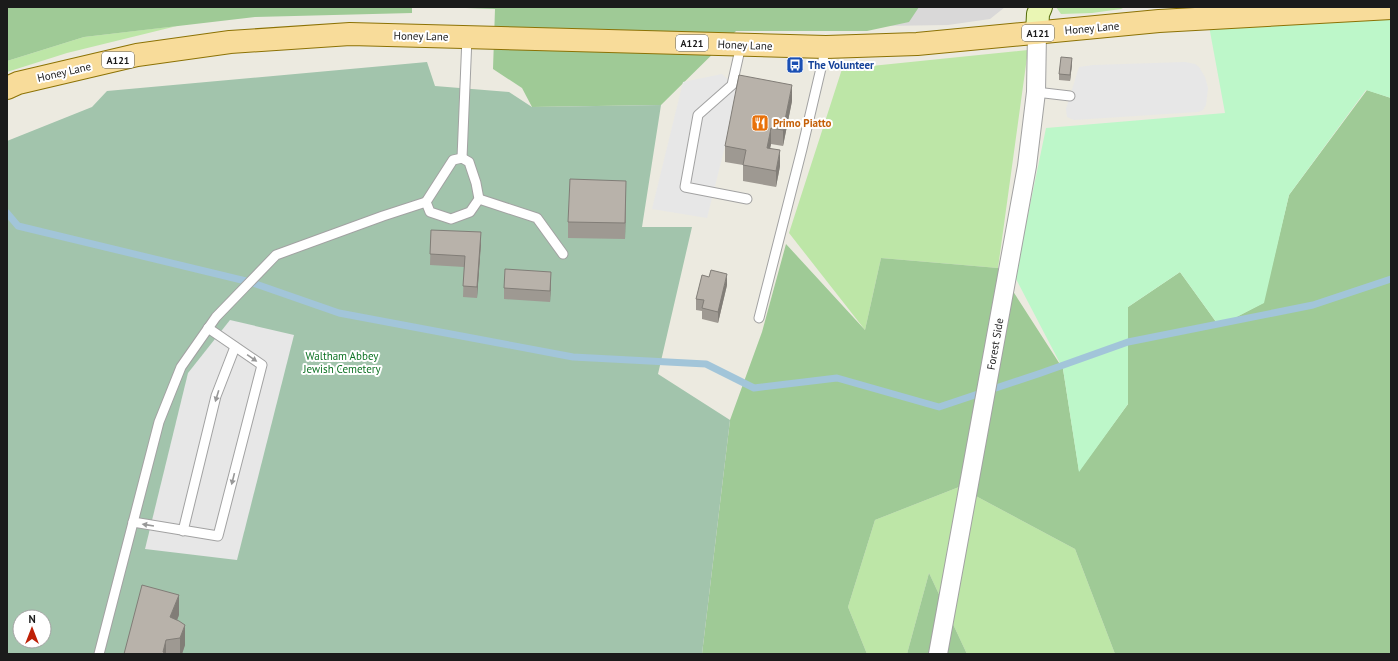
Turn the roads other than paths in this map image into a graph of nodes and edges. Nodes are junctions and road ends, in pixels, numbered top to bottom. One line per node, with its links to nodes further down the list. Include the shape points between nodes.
1 (1041, 7): 5 (street)
2 (1391, 8): 3 (main road, Honey Lane / A121)
3 (1237, 12): 4 (main road, Honey Lane / A121)
4 (1155, 14): 5 (main road, Honey Lane / A121)
5 (1037, 33): 8 (main road, Honey Lane / A121, via 917,44); 10 (street, Forest Side)
6 (467, 37): 7 (main road, Honey Lane / A121); 9 (main road, Honey Lane / A121, via 350,34 230,42 137,55 18,83); 12 (lane)
7 (741, 45): 8 (main road, Honey Lane / A121); 14 (lane, via 732,85 698,115 685,187)
8 (826, 47): 17 (lane)
9 (7, 88)
10 (1036, 92): 11 (lane); 23 (street, Forest Side, via 1025,174)
11 (1070, 96)
12 (462, 158): 13 (lane, via 469,162); 15 (lane, via 452,160)
13 (479, 199): 15 (lane, via 470,212 451,219 430,212); 16 (lane, via 537,218)
14 (747, 199)
15 (426, 202): 18 (lane, via 276,255)
16 (563, 254)
17 (759, 318)
18 (208, 328): 19 (lane); 20 (lane, via 181,367 159,422)
19 (235, 346): 21 (lane, one-way to 21, via 216,396); 21 (lane, one-way to 21, via 262,365 218,536)
20 (133, 522): 21 (lane, one-way to 20); 22 (lane)
21 (183, 531)
22 (99, 654)
23 (938, 654)

